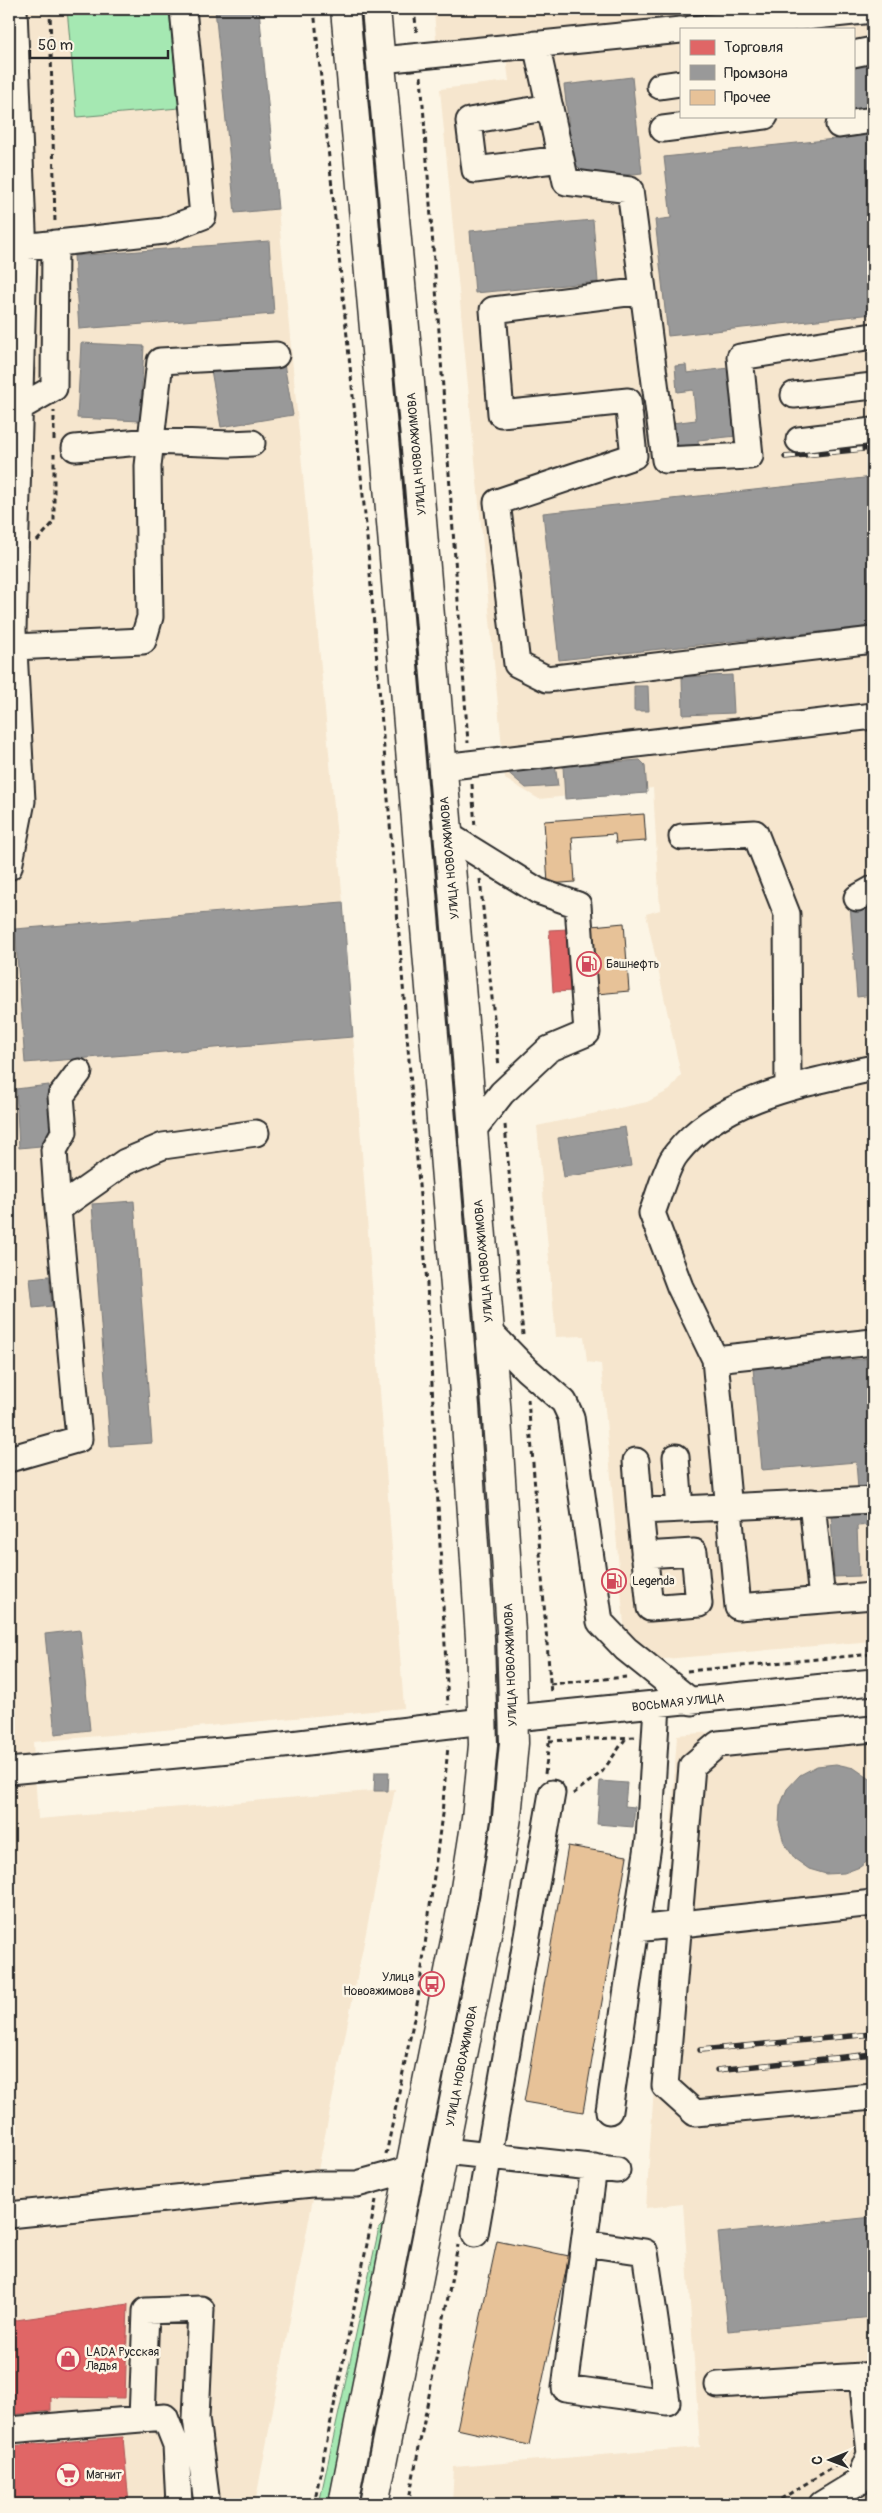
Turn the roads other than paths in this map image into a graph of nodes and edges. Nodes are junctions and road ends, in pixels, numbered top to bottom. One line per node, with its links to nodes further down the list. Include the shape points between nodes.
1 (14, 9): 19 (street)
2 (183, 9): 18 (street, via 203,216 164,231)
3 (345, 9): 63 (main road, via 465,1406)
4 (376, 9): 11 (main road, УЛИЦА НОВОАЖИМОВА)
5 (873, 10): 6 (street)
6 (704, 28)
7 (680, 30): 8 (street)
8 (536, 44): 11 (street); 12 (street)
9 (873, 50): 10 (street)
10 (854, 54)
11 (380, 60): 35 (main road, УЛИЦА НОВОАЖИМОВА)
12 (550, 107): 17 (street); 17 (street, via 470,121 475,170)
13 (749, 118): 16 (street)
14 (873, 120): 15 (street)
15 (839, 125)
16 (663, 129)
17 (561, 159): 20 (street, via 566,182 630,190)
18 (55, 243): 19 (street); 25 (street, via 54,388)
19 (23, 247): 25 (street)
20 (643, 291): 21 (street, via 666,460 750,456 740,357); 33 (street, via 493,310 501,414 628,401 634,456 497,502 517,664 547,679)
21 (873, 336)
22 (276, 355): 28 (street, via 160,361)
23 (873, 386): 24 (street)
24 (794, 395)
25 (19, 408): 31 (street)
26 (873, 431): 27 (street)
27 (799, 440)
28 (151, 442): 29 (street); 30 (street); 32 (street, via 148,466 150,617 143,641)
29 (252, 442)
30 (75, 448)
31 (13, 575): 32 (street)
32 (12, 637): 38 (street, via 22,801)
33 (873, 640)
34 (873, 716): 35 (street)
35 (443, 767): 36 (main road, УЛИЦА НОВОАЖИМОВА)
36 (448, 835): 42 (main road, УЛИЦА НОВОАЖИМОВА); 42 (street, via 538,891 578,905 587,1033 549,1049 502,1093)
37 (682, 837): 41 (street, via 755,833 787,914)
38 (9, 867)
39 (873, 1068): 41 (street)
40 (80, 1072): 44 (street, via 61,1096 64,1132 54,1150)
41 (788, 1086): 47 (street, via 711,1120 676,1154 652,1213 680,1287)
42 (473, 1130): 45 (main road, УЛИЦА НОВОАЖИМОВА)
43 (256, 1133): 44 (street, via 163,1146 124,1162)
44 (58, 1209): 49 (street, via 78,1439)
45 (490, 1332): 60 (street, via 564,1402 571,1417 600,1622 626,1648); 62 (main road, УЛИЦА НОВОАЖИМОВА)
46 (873, 1342): 47 (street)
47 (714, 1359): 53 (street)
48 (676, 1456): 54 (street)
49 (9, 1459)
50 (636, 1461): 55 (street)
51 (873, 1500): 52 (street)
52 (812, 1502): 53 (street); 58 (street)
53 (728, 1507): 54 (street); 58 (street, via 738,1608)
54 (680, 1509): 55 (street)
55 (640, 1511): 56 (street)
56 (644, 1555)
57 (873, 1596): 58 (street)
58 (822, 1600)
59 (873, 1682): 60 (street, ВОСЬМАЯ УЛИЦА)
60 (692, 1702): 61 (street, ВОСЬМАЯ УЛИЦА)
61 (657, 1705): 62 (street, ВОСЬМАЯ УЛИЦА); 69 (street, via 650,1839)
62 (515, 1718): 63 (main road, ВОСЬМАЯ УЛИЦА); 72 (main road, УЛИЦА НОВОАЖИМОВА, via 507,1817 494,1899)
63 (483, 1721): 65 (street); 74 (main road, via 476,1819 465,1892)
64 (873, 1729): 68 (street, via 718,1744 692,1766)
65 (9, 1772)
66 (550, 1804): 73 (street)
67 (873, 1903): 68 (street)
68 (677, 1925): 69 (street); 70 (street, via 665,2086 695,2112)
69 (636, 1929): 71 (street)
70 (873, 2097)
71 (609, 2111)
72 (445, 2152): 73 (street); 87 (main road, УЛИЦА НОВОАЖИМОВА)
73 (489, 2156): 76 (street); 77 (street, via 606,2169)
74 (411, 2169): 75 (street, via 357,2184 312,2184); 86 (main road)
75 (9, 2215)
76 (475, 2234)
77 (584, 2242): 77 (street, via 565,2388 667,2402 645,2252)
78 (868, 2375): 79 (street); 88 (street, via 870,2454 858,2482)
79 (718, 2385)
80 (196, 2418): 81 (street, via 201,2309 146,2311); 83 (street); 85 (street)
81 (142, 2419): 82 (street); 83 (street, via 166,2418)
82 (9, 2430)
83 (172, 2431): 84 (street, via 176,2446)
84 (179, 2504)
85 (207, 2504)
86 (343, 2504)
87 (374, 2504)
88 (822, 2504)

